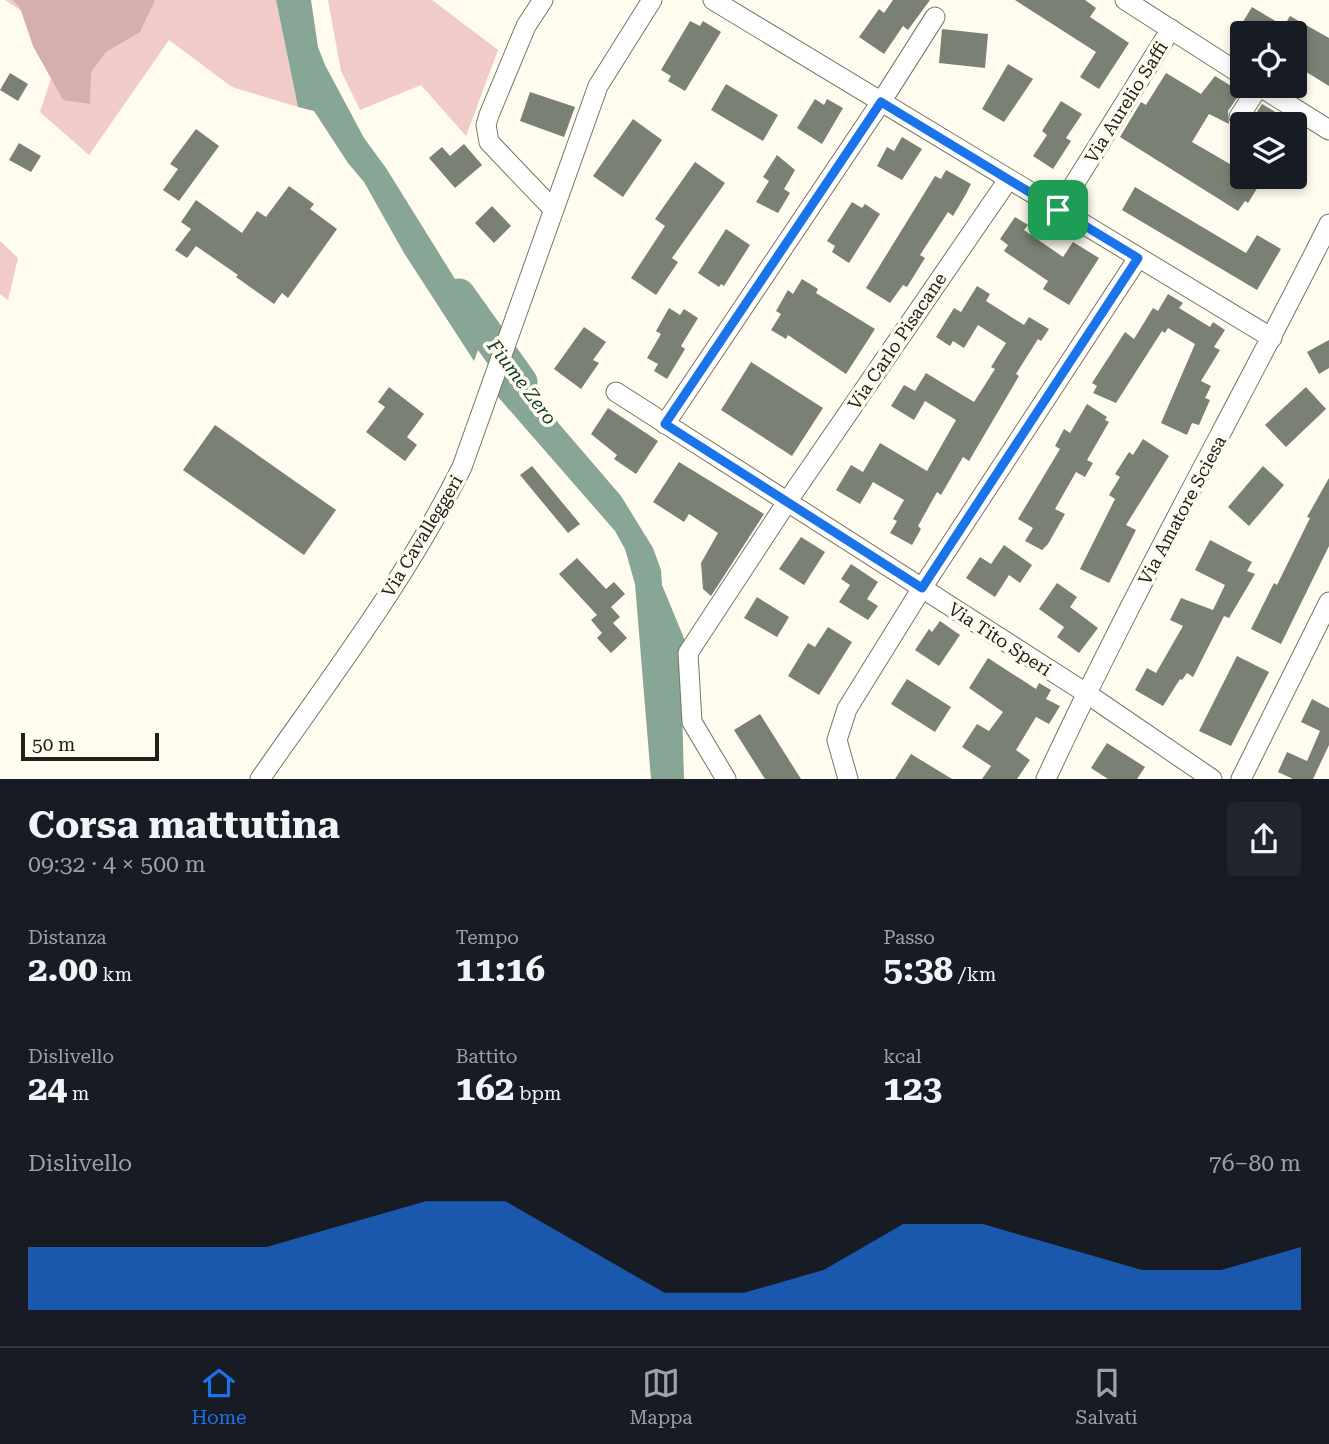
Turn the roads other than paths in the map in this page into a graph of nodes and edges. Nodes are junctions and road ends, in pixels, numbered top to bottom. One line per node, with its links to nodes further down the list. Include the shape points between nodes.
1 (543, 0): 12 (street, via 526,26 489,115 486,134)
2 (652, 0): 12 (street, Via Cavalleggeri, via 598,86)
3 (713, 0): 9 (street)
4 (1125, 0): 6 (street)
5 (935, 18): 9 (street)
6 (1171, 29): 7 (street); 13 (street, Via Aurelio Saffi)
7 (1230, 67)
8 (1278, 98): 10 (street, via 1307,116)
9 (881, 102): 11 (street); 19 (street)
10 (1329, 140)
11 (1008, 180): 13 (street); 20 (street, Via Carlo Pisacane)
12 (553, 209): 24 (street, Via Cavalleggeri, via 463,467 438,516)
13 (1058, 210): 16 (street)
14 (1329, 224): 15 (street, Via Amatore Sciesa)
15 (1324, 239): 17 (street, Via Amatore Sciesa)
16 (1138, 258): 17 (street); 21 (street)
17 (1272, 338): 23 (street, Via Amatore Sciesa)
18 (616, 393): 19 (street, Via Tito Speri)
19 (665, 424): 20 (street, Via Tito Speri)
20 (787, 502): 21 (street, Via Tito Speri); 25 (street, via 688,653 692,722)
21 (922, 588): 23 (street, Via Tito Speri); 26 (street, via 847,709 837,740)
22 (1329, 602): 29 (street)
23 (1086, 693): 27 (street, Via Amatore Sciesa); 28 (street, Via Tito Speri)
24 (260, 779)
25 (726, 779)
26 (848, 779)
27 (1046, 779)
28 (1212, 779)
29 (1241, 779)

